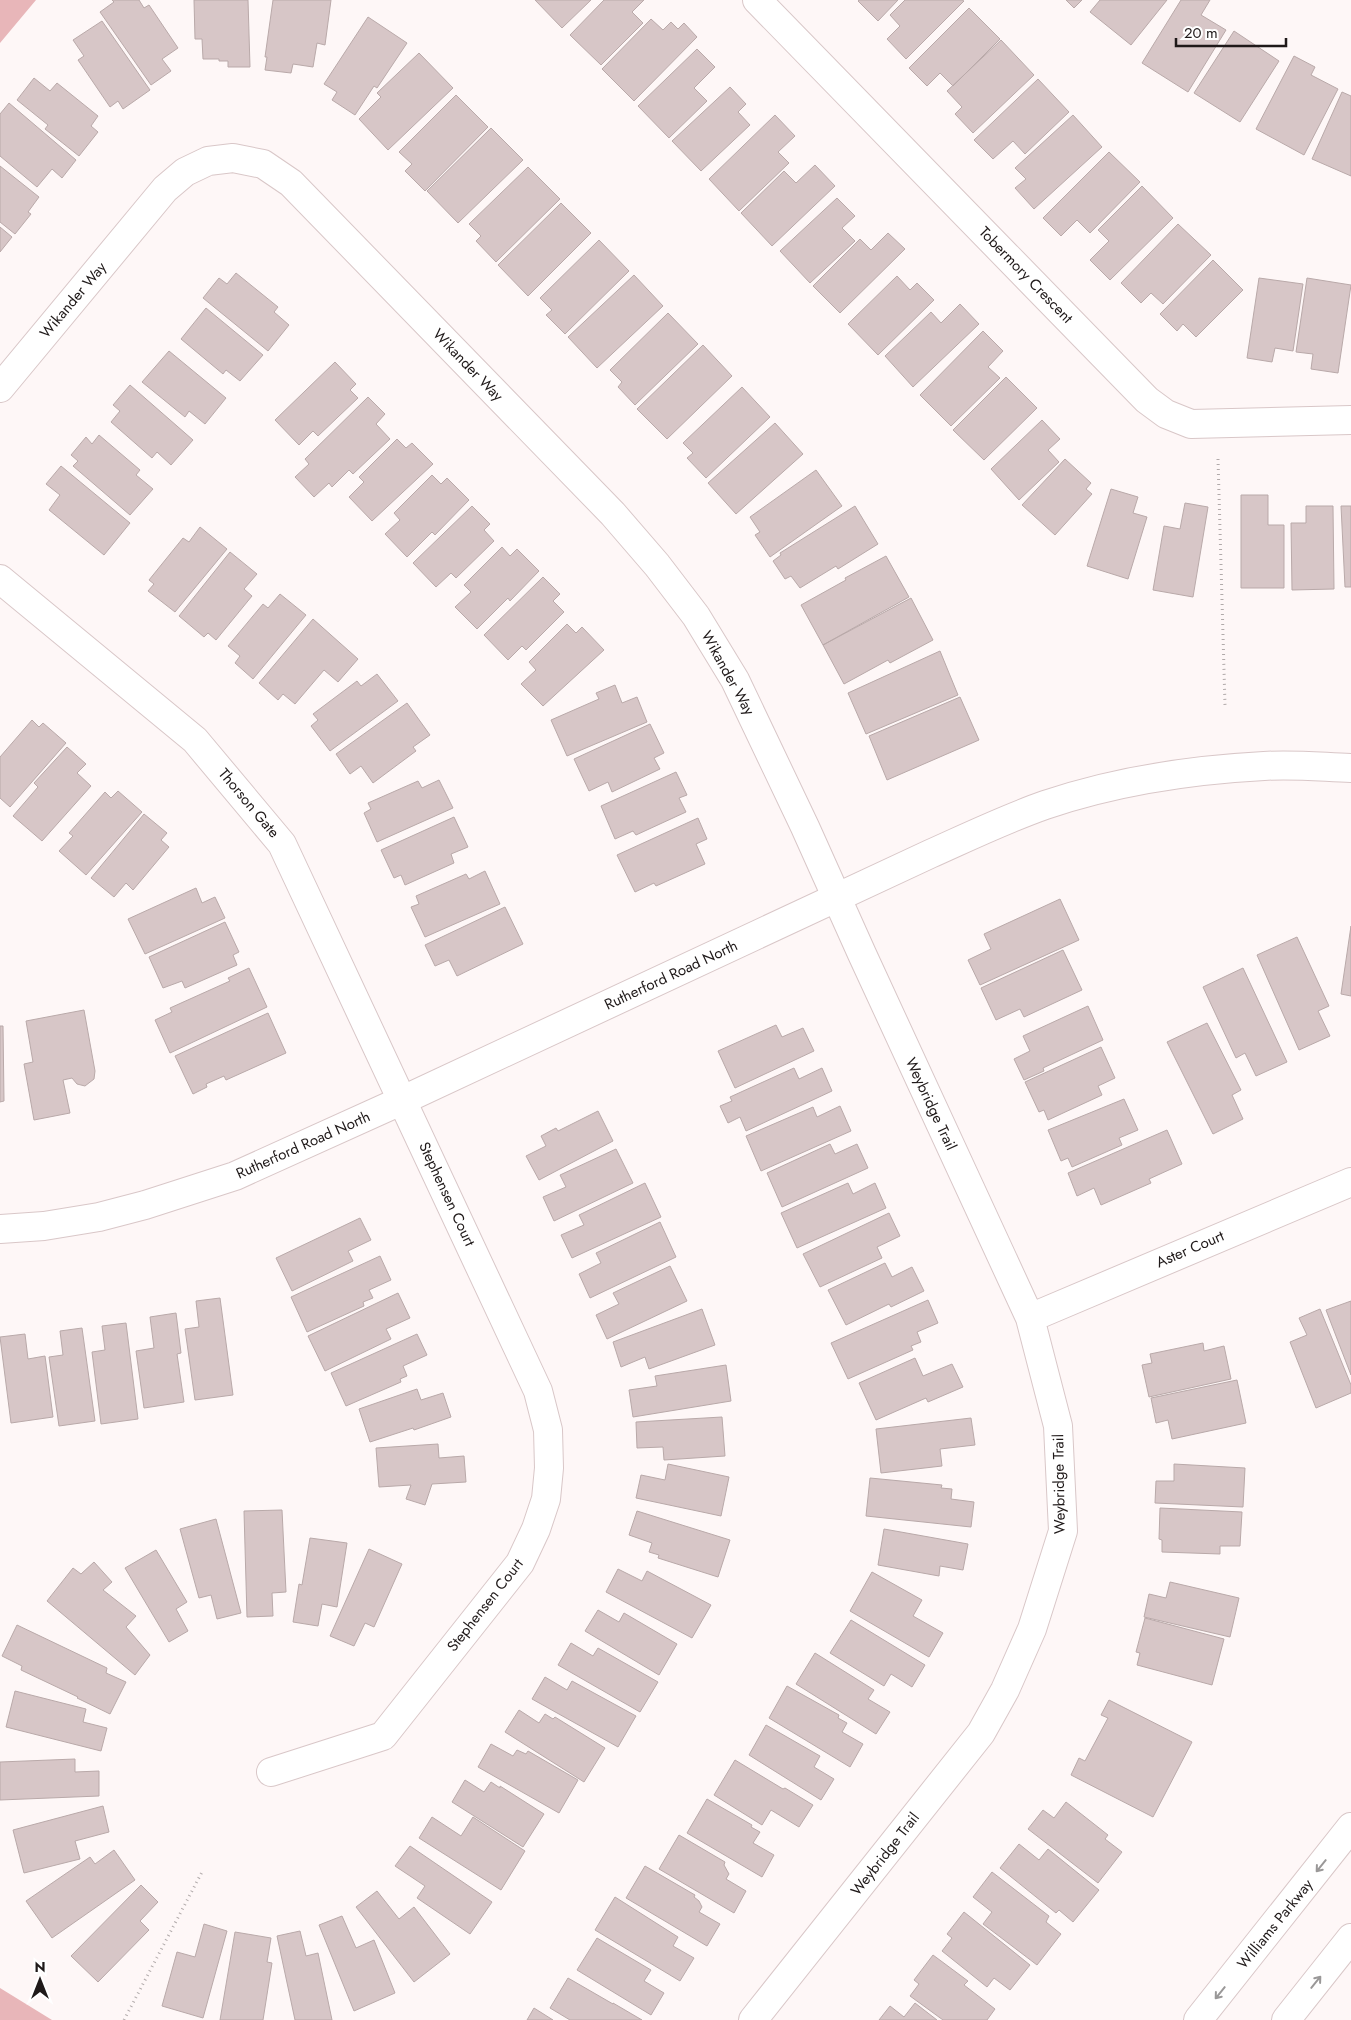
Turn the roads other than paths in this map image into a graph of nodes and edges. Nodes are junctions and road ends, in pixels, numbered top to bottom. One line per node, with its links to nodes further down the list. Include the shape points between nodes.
1 (757, 0): 3 (street, Tobermory Crescent, via 1147,400 1166,414 1191,424)
2 (0, 388): 6 (street, Wikander Way, via 165,189 185,172 208,161 233,158 262,164 291,183 613,514 657,565 696,616 735,680)
3 (1351, 420)
4 (0, 578): 7 (street, Thorson Gate, via 195,740 282,844)
5 (1351, 768): 6 (street, Rutherford Road North, via 1265,766 1194,771 1117,784 1006,820)
6 (836, 898): 7 (street, Rutherford Road North); 10 (street, Weybridge Trail)
7 (403, 1100): 9 (street, Rutherford Road North, via 235,1176 188,1192 100,1217); 11 (street, Stephensen Court, via 538,1391 548,1430 546,1499 520,1563 383,1736)
8 (1351, 1182): 10 (street, Aster Court)
9 (0, 1229)
10 (1030, 1318): 14 (street, Weybridge Trail, via 1058,1426 1063,1531 1032,1629 1005,1690 981,1733)
11 (270, 1772)
12 (1351, 1827): 15 (street, Williams Parkway, one-way to 15)
13 (1351, 1938): 16 (street, one-way to 13)
14 (753, 2020)
15 (1198, 2020)
16 (1286, 2020)

